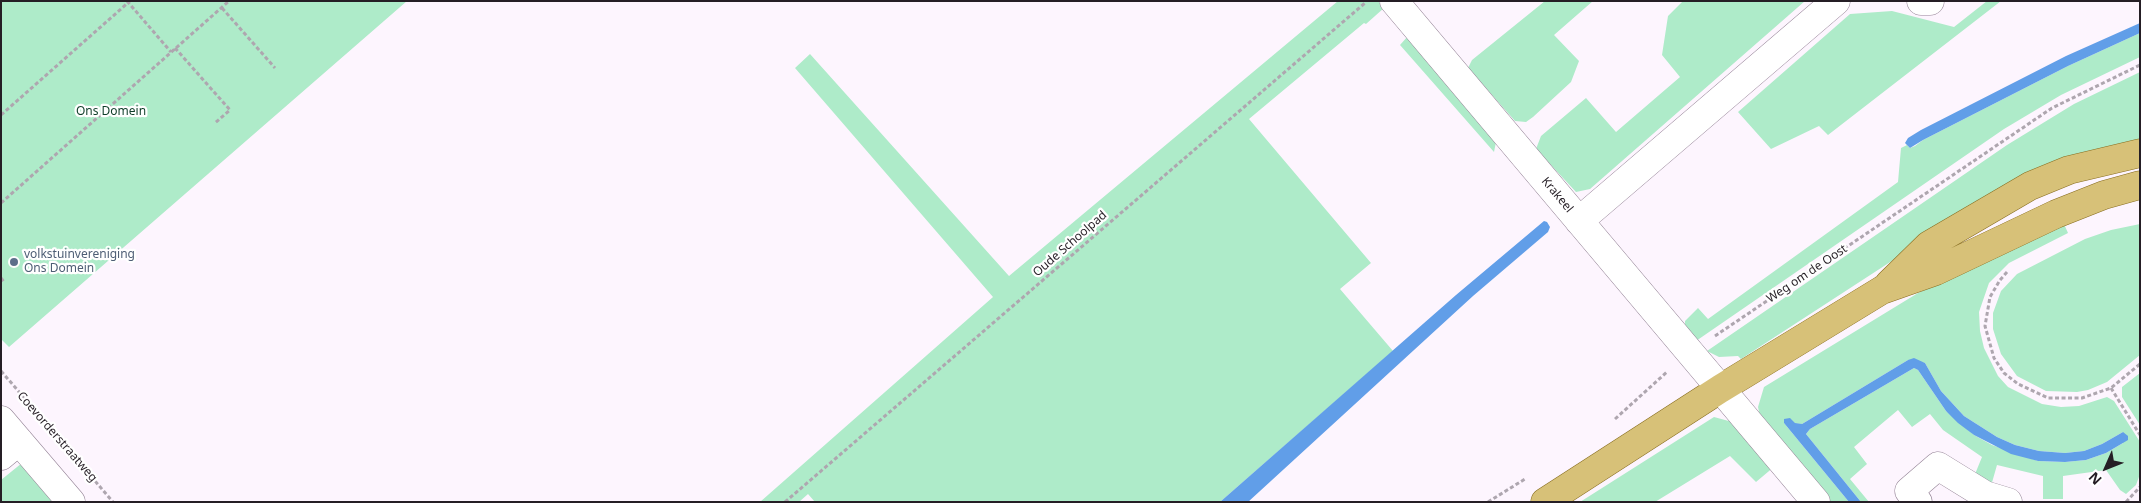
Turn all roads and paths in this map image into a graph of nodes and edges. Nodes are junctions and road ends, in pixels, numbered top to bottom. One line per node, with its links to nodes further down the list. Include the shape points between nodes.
1 (229, 1): 8 (path)
2 (1367, 1): 34 (path, Oude Schoolpad)
3 (1394, 1): 18 (street, Krakeel)
4 (1836, 1): 18 (street)
5 (1920, 1): 6 (street)
6 (1930, 1)
7 (128, 2): 10 (path); 13 (path)
8 (222, 8): 9 (path); 12 (path)
9 (175, 48): 10 (path); 14 (path, via 230,110)
10 (171, 52): 17 (path)
11 (2140, 66): 21 (path, Weg om de Oost, via 2052,108)
12 (275, 68)
13 (1, 115)
14 (215, 123)
15 (2140, 153): 20 (main road, via 2069,170 2030,186 1929,245)
16 (2140, 185): 20 (main road, via 2056,214 1936,271)
17 (1, 203)
18 (1579, 221): 21 (street, Krakeel)
19 (2012, 269): 24 (path, via 1994,288 1986,311 1988,343 2004,373 2018,384 2048,398 2082,398)
20 (1882, 290): 25 (main road)
21 (1691, 352): 25 (street, Krakeel); 27 (path, Weg om de Oost)
22 (2140, 364): 24 (path)
23 (1, 371): 33 (path, Coevorderstraatweg)
24 (2111, 388): 28 (path)
25 (1720, 389): 36 (main road); 37 (street, Krakeel)
26 (1, 420): 29 (street)
27 (1614, 420)
28 (2140, 435)
29 (10, 448): 32 (street)
30 (1526, 478): 35 (path)
31 (2140, 487): 40 (path)
32 (71, 502)
33 (113, 502)
34 (785, 502)
35 (1488, 502)
36 (1545, 502)
37 (1816, 502)
38 (1918, 502): 39 (street, via 1909,492 1938,466 1984,495)
39 (2008, 502)
40 (2126, 502)

